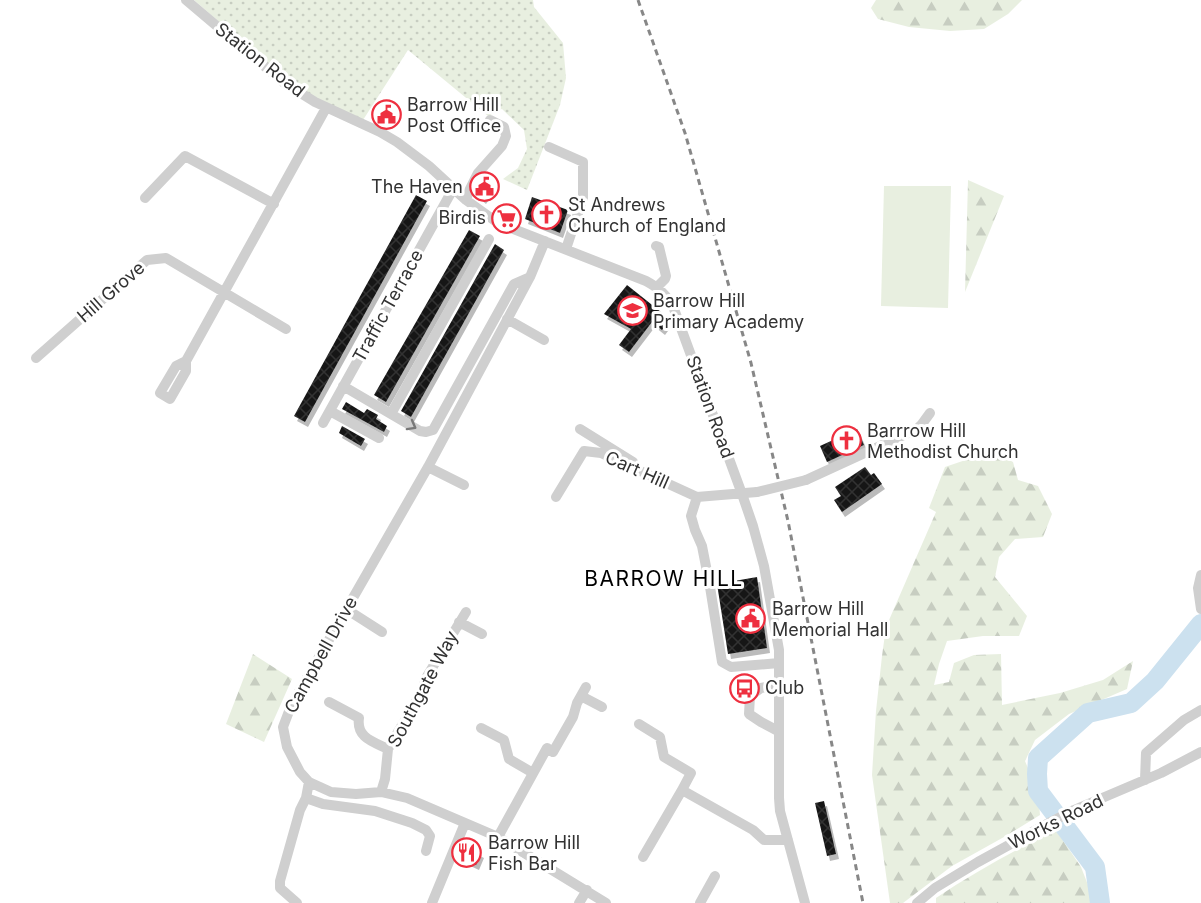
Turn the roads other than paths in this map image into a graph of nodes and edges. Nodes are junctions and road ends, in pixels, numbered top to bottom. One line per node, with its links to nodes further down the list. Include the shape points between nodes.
1 (186, 0): 2 (street, Station Road, via 283,82)
2 (327, 108): 5 (street, Station Road, via 397,142); 8 (street)
3 (490, 120): 7 (street, via 504,127 506,136 478,173)
4 (549, 147): 12 (street, via 584,162 583,198)
5 (453, 189): 7 (street, Station Road); 21 (street, Traffic Terrace)
6 (145, 198): 8 (street, via 185,156)
7 (466, 201): 10 (street, Station Road, via 498,223)
8 (274, 204): 15 (street)
9 (489, 239): 24 (street)
10 (545, 241): 12 (street, Station Road); 13 (street, Campbell Drive)
11 (656, 246): 14 (street, via 666,276)
12 (566, 249): 14 (street, Station Road)
13 (530, 277): 16 (street, Campbell Drive); 24 (street, one-way to 13, via 420,431 434,430 514,284)
14 (657, 287): 31 (street, Station Road, via 674,309)
15 (225, 294): 17 (street, Hill Grove); 19 (street, Hill Grove, via 166,258 147,260); 20 (street)
16 (507, 319): 18 (street); 28 (street, Campbell Drive)
17 (286, 328)
18 (544, 340)
19 (36, 358)
20 (186, 361)
21 (344, 386): 22 (street, Traffic Terrace); 24 (street)
22 (330, 411): 25 (street, Traffic Terrace); 27 (street)
23 (930, 413): 31 (street, Cart Hill, bridge, via 916,429 806,480)
24 (391, 414)
25 (323, 423)
26 (580, 429): 29 (street)
27 (379, 438)
28 (428, 466): 30 (street); 35 (street, Campbell Drive)
29 (669, 484): 32 (street, Cart Hill, via 601,453 584,451); 33 (street, Cart Hill)
30 (464, 485)
31 (742, 494): 33 (street, Cart Hill); 41 (street, Station Road, via 764,566)
32 (556, 497)
33 (697, 497): 41 (street, via 691,516 702,546 722,662 731,667)
34 (1201, 575): 36 (street)
35 (346, 609): 39 (street); 53 (street, Campbell Drive, via 283,727 287,747)
36 (1201, 609)
37 (466, 612): 38 (street, Southgate Way)
38 (459, 622): 40 (street, Southgate Way); 49 (street, Southgate Way)
39 (382, 632)
40 (482, 634)
41 (779, 663): 42 (street, Station Road)
42 (779, 684): 48 (street, Station Road); 48 (street, via 761,688 750,696 750,714)
43 (329, 702): 49 (street, via 358,718 364,737)
44 (602, 707): 51 (street, via 583,691 553,752 547,748)
45 (1201, 710): 52 (street, via 1146,753)
46 (639, 724): 54 (street, via 660,737 664,757 691,772)
47 (481, 728): 51 (street, via 504,740 509,759)
48 (778, 731): 59 (street, Station Road, via 779,798)
49 (388, 749): 55 (street, Southgate Way)
50 (1201, 752): 52 (street, Works Road)
51 (533, 773): 58 (street)
52 (1145, 780): 70 (street, Works Road, via 1050,822 978,861)
53 (309, 782): 55 (street, via 331,792); 56 (street)
54 (682, 790): 59 (street, via 764,840); 61 (street)
55 (381, 792): 57 (street, via 407,798)
56 (306, 798): 60 (street, via 375,811 412,823 430,836); 64 (street, via 280,881 280,888)
57 (465, 823): 58 (street); 65 (street)
58 (498, 837): 63 (street)
59 (788, 840): 69 (street, Station Road)
60 (426, 851)
61 (643, 857)
62 (715, 876): 68 (street)
63 (586, 890): 66 (street); 67 (street)
64 (297, 903)
65 (432, 903)
66 (579, 903)
67 (606, 903)
68 (700, 903)
69 (805, 903)
70 (917, 903)

